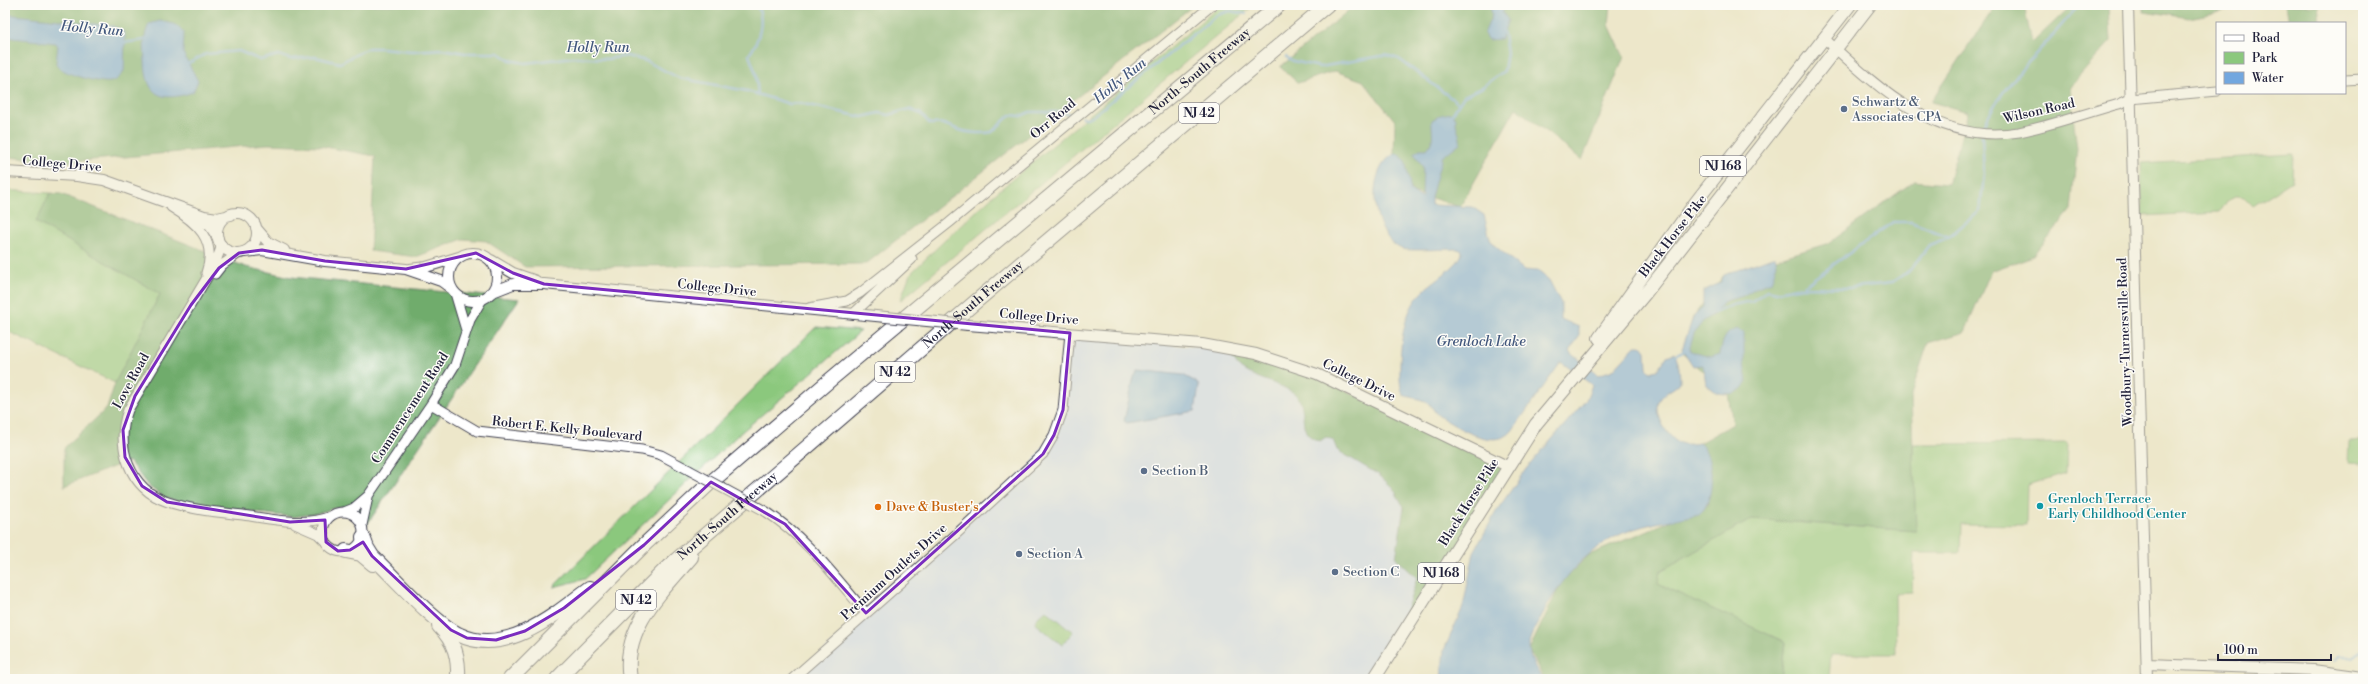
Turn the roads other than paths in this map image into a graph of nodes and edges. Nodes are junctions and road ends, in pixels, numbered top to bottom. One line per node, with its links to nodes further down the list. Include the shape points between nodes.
1 (1212, 5): 16 (street, Orr Road)
2 (1279, 5): 44 (highway, North-South Freeway / NJ 42, via 824,385 710,483)
3 (1327, 5): 41 (highway, North-South Freeway / NJ 42, via 979,299)
4 (1850, 5): 7 (main road, Black Horse Pike / NJ 168)
5 (1870, 5): 8 (main road, Black Horse Pike / NJ 168)
6 (2128, 5): 12 (main road, Woodbury-Turnersville Road)
7 (1824, 38): 8 (street, Wilson Road); 25 (main road, Black Horse Pike / NJ 168, via 1695,203)
8 (1835, 48): 12 (street, Wilson Road, via 1910,110 1962,132 2018,132); 27 (main road, Black Horse Pike / NJ 168)
9 (2363, 79): 10 (street)
10 (2346, 80)
11 (2216, 91): 12 (street, Wilson Road)
12 (2130, 99): 47 (main road, Woodbury-Turnersville Road)
13 (5, 172): 14 (main road, College Drive, via 114,182)
14 (161, 201): 15 (main road, College Drive, via 213,218); 18 (main road, College Drive, via 205,222 214,231); 29 (street, via 194,222 206,241 208,269)
15 (231, 214): 17 (main road, via 245,215); 18 (main road, via 220,224)
16 (949, 223): 30 (street, Orr Road, via 854,298); 31 (street, Orr Road)
17 (256, 228): 19 (main road, via 256,241); 22 (main road, via 272,245)
18 (220, 244): 19 (main road, via 230,252); 29 (street, Love Road, via 215,264)
19 (242, 252): 22 (main road, via 262,250); 29 (street, Love Road, via 219,268)
20 (460, 256): 21 (main road, via 474,253); 23 (main road, via 426,267); 26 (main road, via 449,272)
21 (487, 258): 24 (main road, College Drive, via 512,273); 28 (main road, via 494,266 496,277 494,286)
22 (310, 259): 23 (main road)
23 (406, 269): 26 (main road, via 440,281)
24 (544, 284): 28 (main road, College Drive, via 513,284); 30 (main road, College Drive)
25 (1634, 286): 27 (main road); 34 (main road, Black Horse Pike / NJ 168)
26 (454, 291): 28 (main road, via 469,301); 32 (street, Commencement Road)
27 (1645, 294): 34 (main road, Black Horse Pike / NJ 168)
28 (486, 296): 32 (street, Commencement Road)
29 (191, 305): 40 (street, Love Road, via 128,410 122,435 130,470 148,491 167,502 187,508)
30 (800, 309): 31 (main road, College Drive)
31 (853, 314): 33 (main road, College Drive, bridge)
32 (466, 331): 35 (street, Commencement Road, via 455,365)
33 (1070, 333): 36 (main road, College Drive, via 1202,344 1283,361 1317,374); 46 (street, Premium Outlets Drive, via 1063,410 1054,435 1043,454)
34 (1606, 334): 36 (main road, Black Horse Pike / NJ 168, via 1536,424)
35 (430, 404): 37 (street, Commencement Road); 46 (street, Robert E. Kelly Boulevard, bridge, via 477,432 642,450 661,455 785,524 806,544)
36 (1509, 467): 54 (main road, Black Horse Pike / NJ 168)
37 (368, 496): 38 (street, Commencement Road, via 354,508); 42 (street, Commencement Road)
38 (344, 512): 39 (street); 42 (street, via 355,516)
39 (330, 516): 40 (street, Love Road, via 312,522); 43 (street, via 323,531)
40 (290, 522): 43 (street, Love Road, via 318,534)
41 (718, 525): 51 (highway, North-South Freeway / NJ 42, via 667,568); 52 (highway, via 644,615 629,651)
42 (362, 531): 44 (highway, via 372,556 444,624 460,636 483,641 516,635 548,619); 45 (street, via 357,546)
43 (328, 544): 45 (street, via 334,549)
44 (644, 545): 50 (highway, North-South Freeway / NJ 42)
45 (346, 551): 49 (highway, via 358,552 366,557 441,628 455,648 459,662)
46 (866, 613): 53 (street, Premium Outlets Drive)
47 (2147, 664): 48 (main road, via 2307,670); 55 (main road, Woodbury-Turnersville Road)
48 (2363, 677)
49 (458, 679)
50 (510, 679)
51 (557, 679)
52 (630, 679)
53 (792, 679)
54 (1374, 679)
55 (2147, 679)

